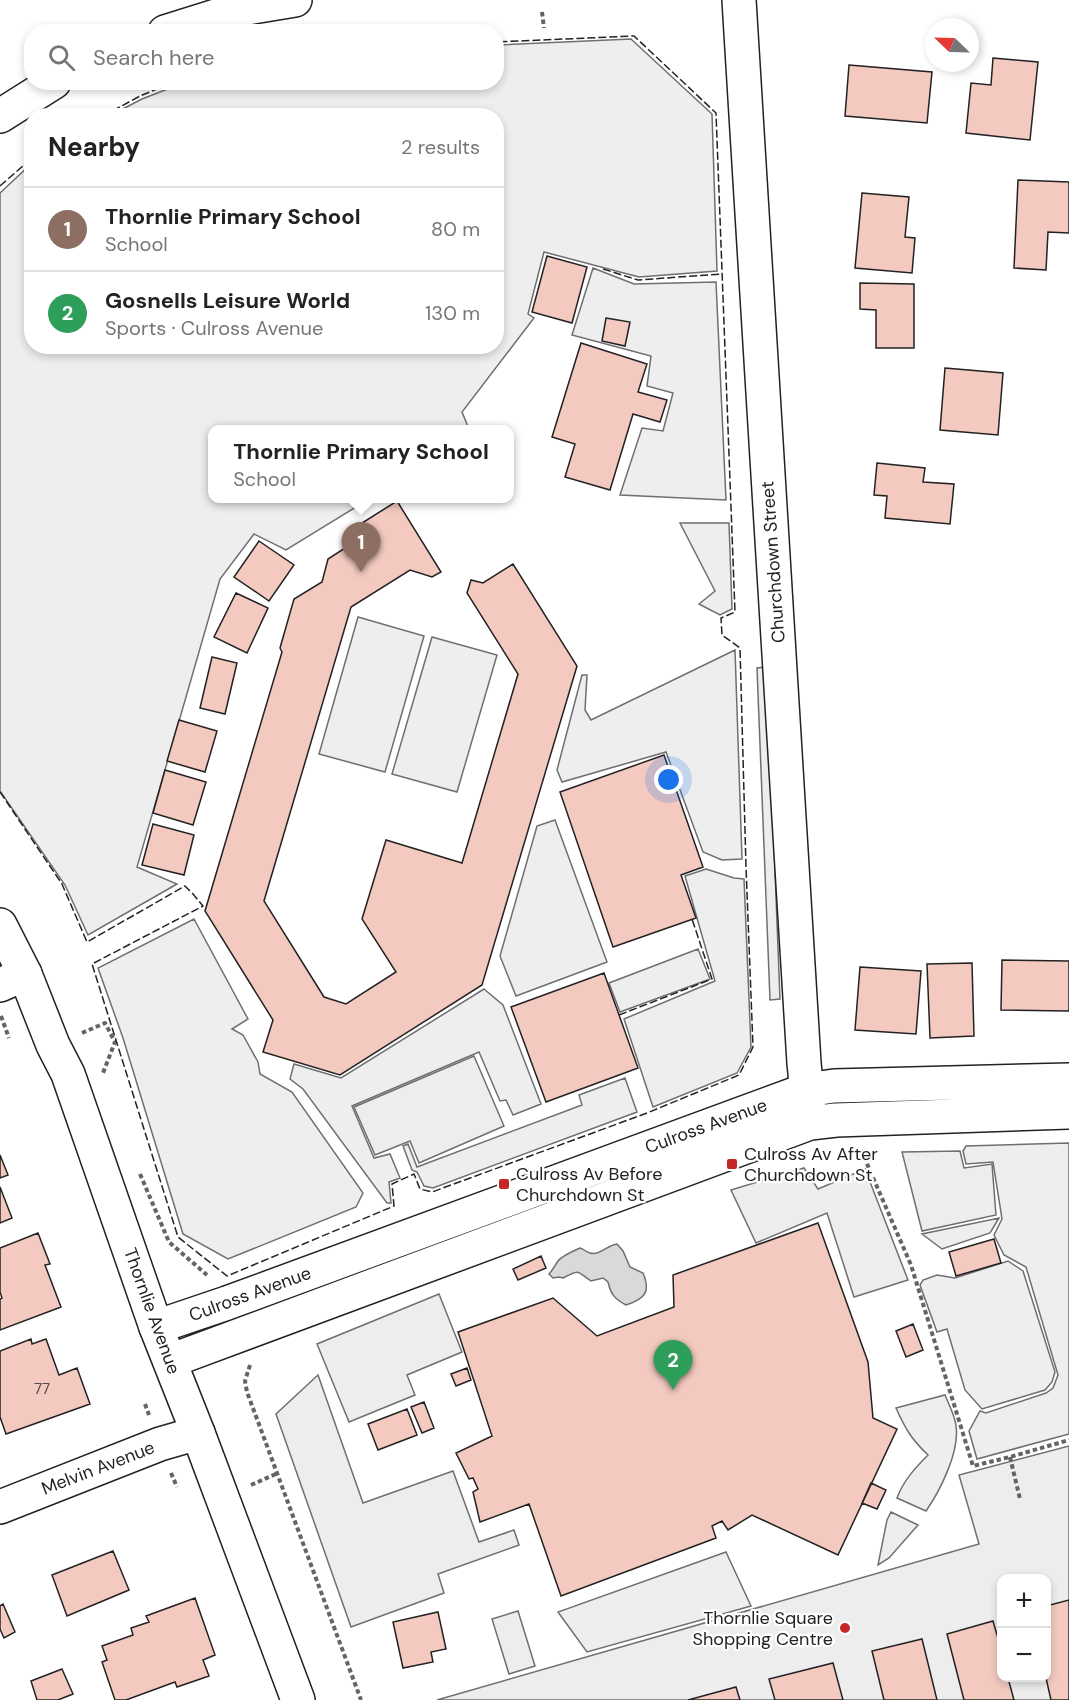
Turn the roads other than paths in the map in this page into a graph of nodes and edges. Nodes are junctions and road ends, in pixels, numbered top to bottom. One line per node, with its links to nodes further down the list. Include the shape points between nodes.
1 (295, 0): 3 (street, via 235,10)
2 (739, 0): 9 (street, Churchdown Street)
3 (190, 24)
4 (41, 90): 5 (street)
5 (0, 116)
6 (0, 925): 7 (street, Thornlie Avenue)
7 (12, 979): 12 (street, Thornlie Avenue, via 68,1074)
8 (1069, 1080): 9 (street, Culross Avenue)
9 (806, 1090): 11 (street, Churchdown Street); 12 (street, Culross Avenue)
10 (1069, 1112): 11 (street, Culross Avenue)
11 (810, 1123): 13 (street, Culross Avenue)
12 (156, 1327): 13 (street, Thornlie Avenue)
13 (170, 1361): 14 (street, Thornlie Avenue)
14 (198, 1433): 15 (street, Melvin Avenue); 16 (street, Thornlie Avenue)
15 (0, 1507)
16 (298, 1700)

